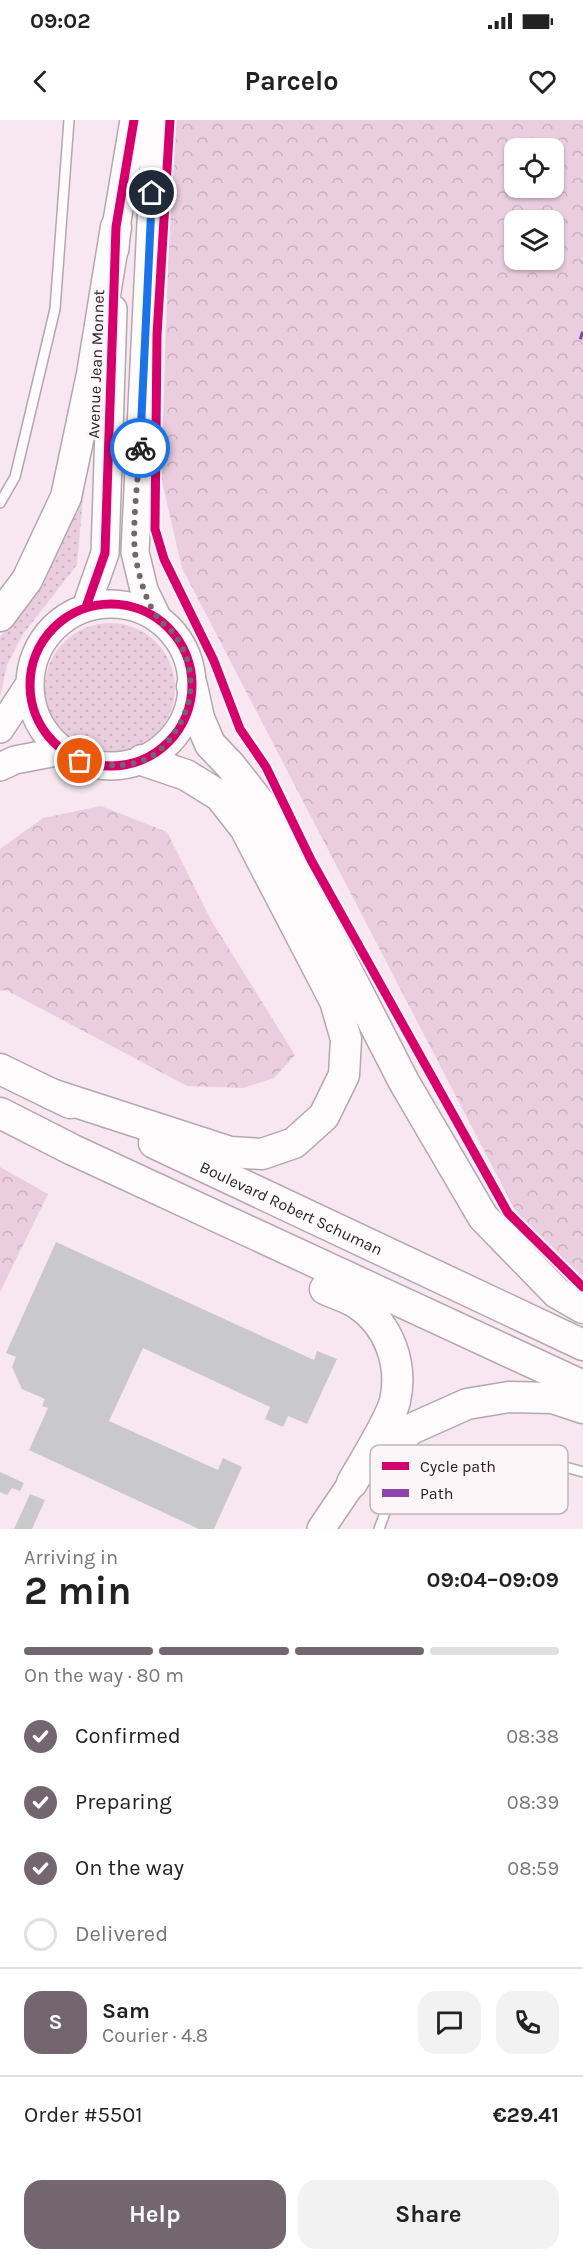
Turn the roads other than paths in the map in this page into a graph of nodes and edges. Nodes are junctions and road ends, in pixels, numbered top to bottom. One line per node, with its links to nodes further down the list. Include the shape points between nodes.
1 (69, 120): 5 (lane, via 55,309 15,477)
2 (134, 120): 4 (main road, Avenue Jean Monnet)
3 (156, 120): 8 (main road, via 135,552 144,590)
4 (116, 227): 6 (main road, Avenue Jean Monnet, via 105,553); 7 (main road, via 92,374 66,496 27,580)
5 (0, 503)
6 (86, 607): 8 (main road, via 111,603 136,608); 9 (main road, via 63,618 45,636 33,659)
7 (0, 616)
8 (158, 619): 10 (main road, via 183,648)
9 (29, 685): 11 (main road); 12 (main road, via 38,722)
10 (192, 686): 13 (main road, via 188,709 178,731 162,748); 19 (main road, via 210,744 271,822 404,1082 483,1217 557,1293)
11 (0, 729)
12 (62, 751): 13 (main road, via 101,766 122,766); 14 (main road, via 15,760)
13 (142, 760): 16 (main road, via 186,775 220,796 245,828 335,1001 346,1040 344,1075 324,1116 294,1143 262,1154 230,1152)
14 (0, 767)
15 (0, 1070): 16 (main road, Boulevard Robert Schuman)
16 (51, 1094): 20 (main road, Boulevard Robert Schuman)
17 (0, 1113): 18 (main road)
18 (73, 1150): 21 (main road); 23 (main road, via 223,1242 358,1304 374,1318 387,1335 398,1365 394,1403)
19 (583, 1308)
20 (583, 1345)
21 (583, 1386)
22 (583, 1408): 24 (main road, via 553,1398 509,1397 466,1404 411,1429)
23 (372, 1445)
24 (394, 1445)
25 (370, 1449): 29 (main road)
26 (370, 1467): 29 (main road)
27 (568, 1468): 28 (lane)
28 (583, 1472)
29 (352, 1483): 31 (main road)
30 (385, 1514): 32 (lane)
31 (321, 1529)
32 (379, 1529)

